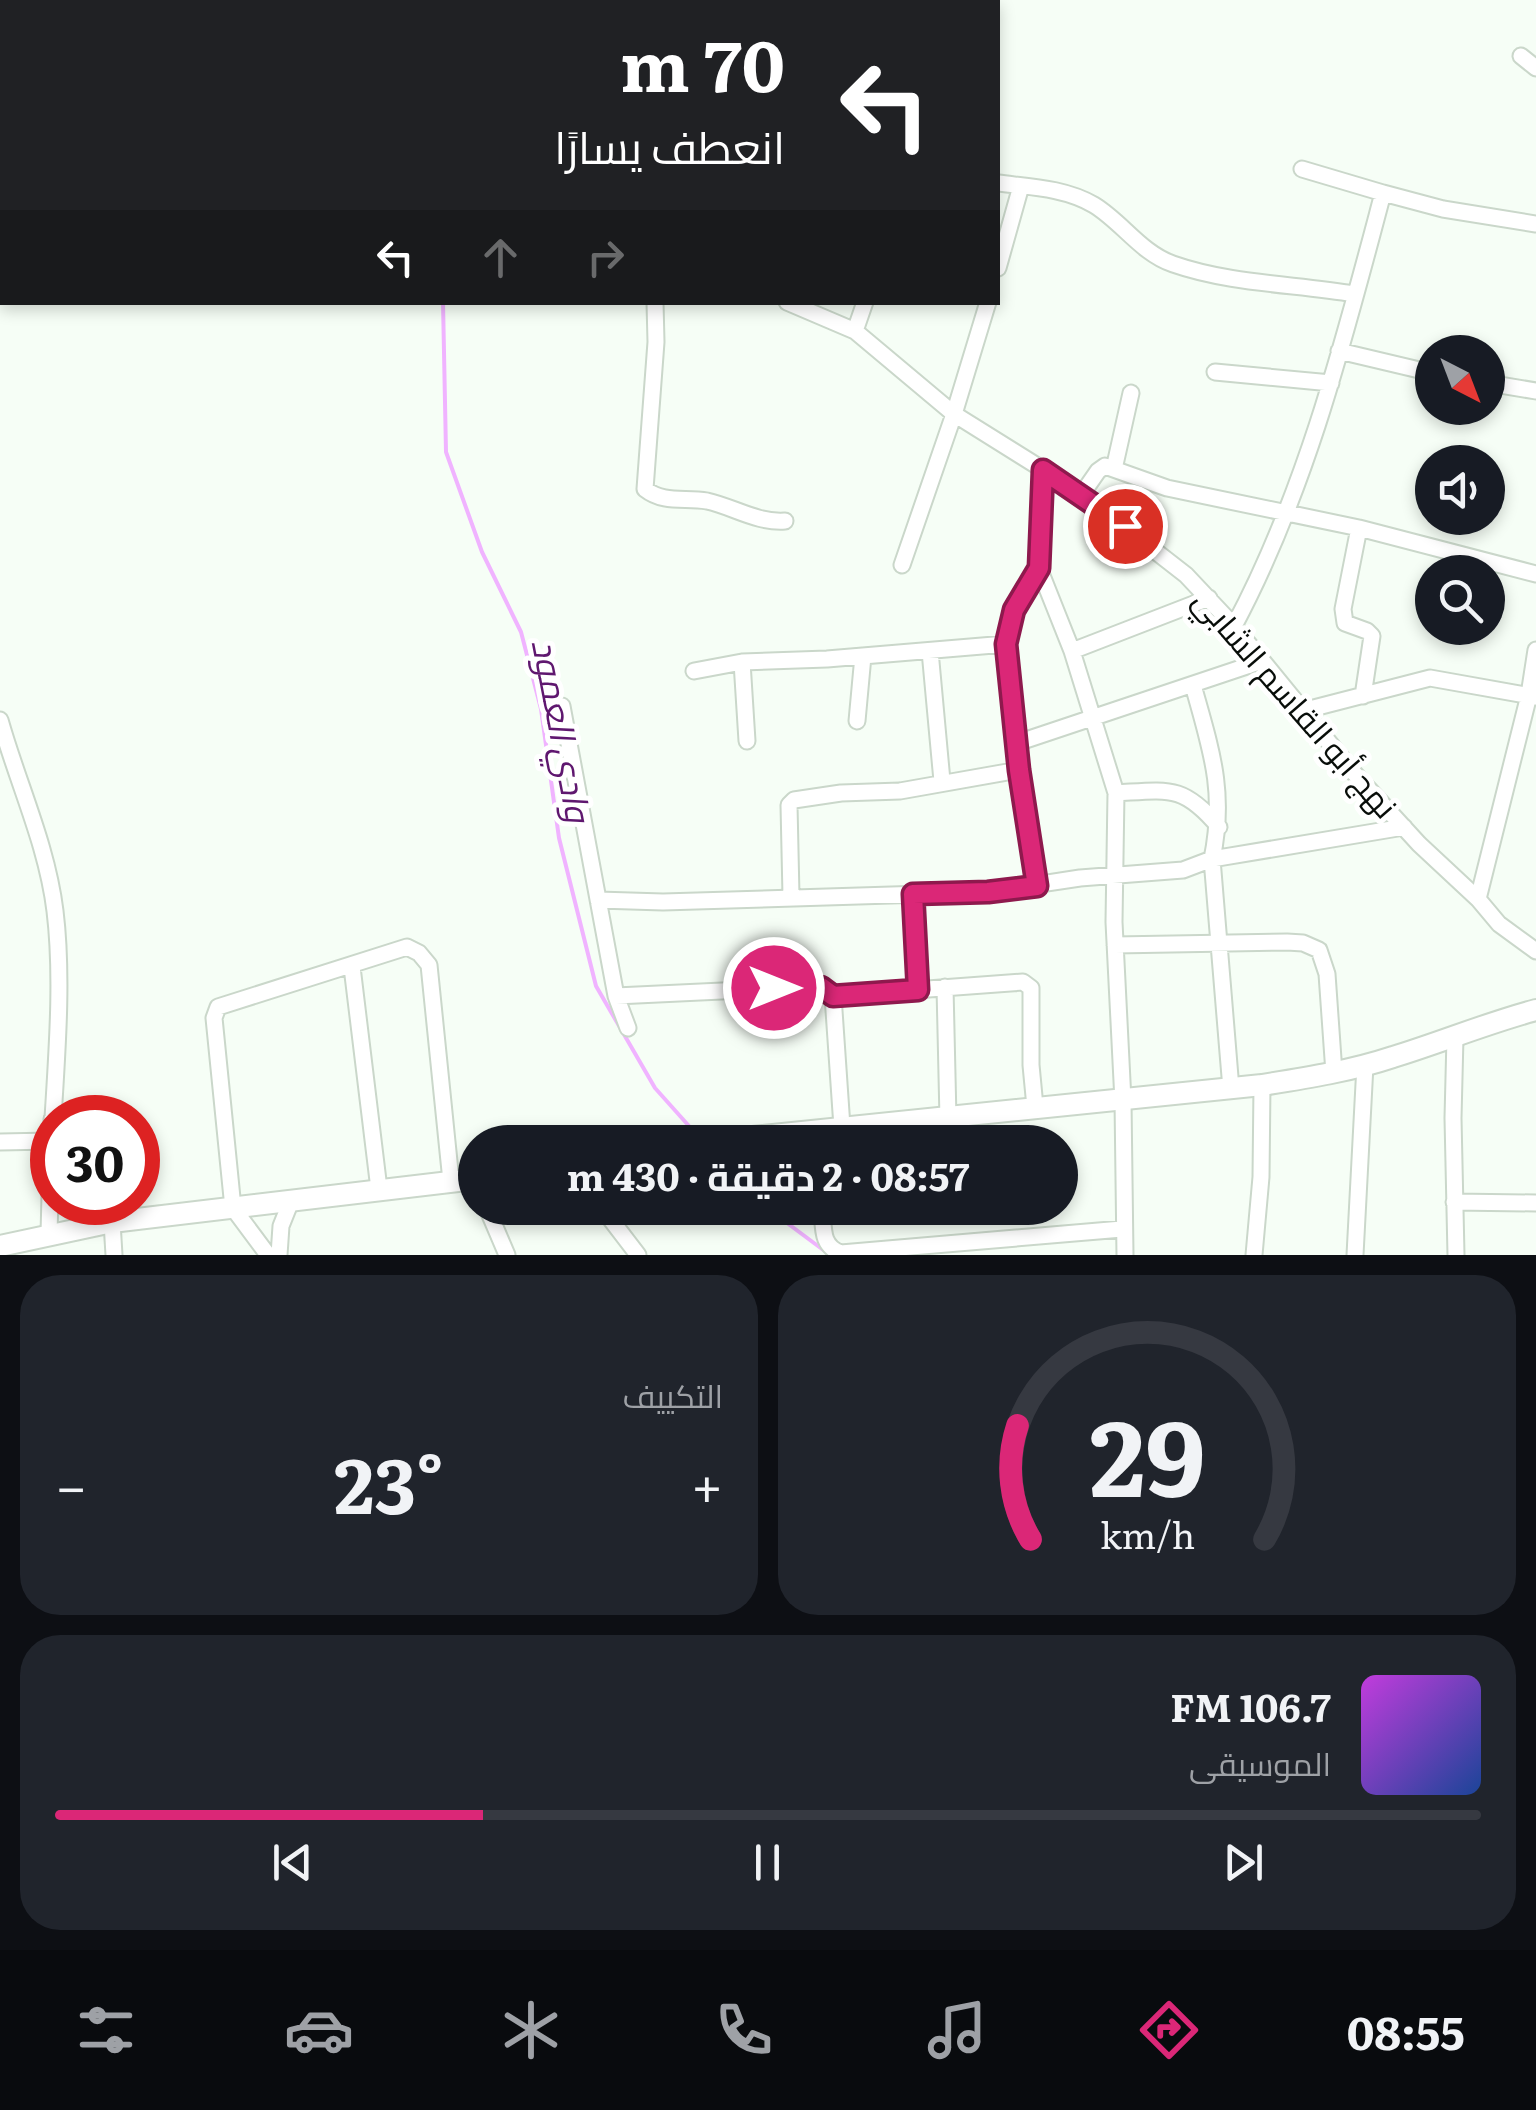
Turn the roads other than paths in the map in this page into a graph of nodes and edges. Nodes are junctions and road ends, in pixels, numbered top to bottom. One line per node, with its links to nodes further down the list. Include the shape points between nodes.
1 (1520, 56): 2 (street)
2 (1536, 68)
3 (1302, 169): 6 (street)
4 (1000, 182): 5 (street)
5 (1021, 186): 8 (street); 9 (street, via 1078,196 1172,264)
6 (1383, 193): 7 (street); 9 (street)
7 (1536, 224)
8 (1000, 261)
9 (1354, 294): 15 (street)
10 (655, 305): 27 (street, via 645,489)
11 (793, 305): 14 (street, نهج أبو القاسم الشابي)
12 (863, 305): 14 (street)
13 (987, 305): 22 (street)
14 (855, 331): 22 (street, نهج أبو القاسم الشابي)
15 (1339, 351): 16 (street); 18 (street)
16 (1415, 369)
17 (1216, 372): 18 (street)
18 (1331, 383): 26 (street)
19 (1505, 387): 20 (street)
20 (1536, 392)
21 (1130, 393): 23 (street)
22 (954, 414): 24 (street, نهج أبو القاسم الشابي); 29 (street)
23 (1114, 468): 25 (street, via 1102,466); 26 (street, via 1167,488)
24 (1043, 470): 25 (street, نهج أبو القاسم الشابي); 30 (street)
25 (1082, 494): 32 (street, نهج أبو القاسم الشابي)
26 (1287, 511): 28 (street); 33 (street)
27 (785, 521)
28 (1359, 528): 31 (street); 43 (street, via 1343,609 1345,623 1372,636)
29 (902, 566)
30 (1039, 568): 34 (street, via 1014,610); 37 (street)
31 (1536, 574)
32 (1209, 598): 33 (street, نهج أبو القاسم الشابي); 37 (street)
33 (1234, 626): 39 (street, نهج أبو القاسم الشابي)
34 (1006, 644): 36 (street); 52 (street)
35 (1536, 650): 44 (street)
36 (930, 651): 38 (street); 54 (street)
37 (1072, 651): 47 (street)
38 (863, 656): 40 (street); 49 (street)
39 (1262, 661): 42 (street); 46 (street, نهج أبو القاسم الشابي)
40 (742, 662): 41 (street); 51 (street)
41 (694, 671)
42 (1192, 685): 47 (street); 56 (street, via 1215,763)
43 (1363, 696): 44 (street, via 1430,678); 46 (street)
44 (1532, 696): 63 (street)
45 (562, 706): 64 (street)
46 (1302, 711): 57 (street, نهج أبو القاسم الشابي)
47 (1093, 716): 52 (street); 55 (street)
48 (0, 720): 50 (street)
49 (857, 721)
50 (2, 739): 80 (street, via 44,854 56,912)
51 (748, 741)
52 (1017, 743): 53 (street)
53 (1019, 770): 54 (street); 60 (street)
54 (942, 781): 62 (street, via 794,800)
55 (1116, 793): 56 (street, via 1182,794); 59 (street)
56 (1219, 827): 58 (street)
57 (1404, 827): 58 (street); 63 (street, نهج أبو القاسم الشابي)
58 (1212, 859): 59 (street, via 1183,870); 65 (street)
59 (1117, 874): 60 (street); 66 (street)
60 (1037, 886): 61 (street)
61 (913, 894): 62 (street); 70 (street)
62 (791, 896): 64 (street)
63 (1478, 899): 67 (street, نهج أبو القاسم الشابي)
64 (598, 900): 71 (street)
65 (1220, 943): 66 (street); 77 (street, via 1304,943 1319,950 1327,974); 79 (street)
66 (1115, 945): 81 (street)
67 (1536, 952)
68 (352, 966): 88 (street, via 408,947 428,965); 90 (street); 94 (street, via 218,1007)
69 (944, 986): 70 (street); 82 (street, via 1023,982 1031,988); 83 (street)
70 (918, 990): 72 (street)
71 (616, 996): 72 (street, via 809,987); 74 (street)
72 (833, 996): 84 (street)
73 (1536, 1010): 75 (street)
74 (628, 1028)
75 (1455, 1036): 76 (street); 92 (street)
76 (1366, 1065): 77 (street); 112 (street)
77 (1334, 1073): 78 (street)
78 (1262, 1085): 79 (street); 111 (street)
79 (1232, 1090): 81 (street)
80 (54, 1095)
81 (1123, 1100): 82 (street); 102 (street)
82 (1035, 1107): 83 (street)
83 (948, 1118): 85 (street)
84 (842, 1125)
85 (866, 1125)
86 (30, 1141): 87 (street)
87 (0, 1142)
88 (451, 1181): 89 (street); 90 (street)
89 (458, 1181)
90 (379, 1189): 91 (street)
91 (291, 1201): 94 (street); 107 (street)
92 (1454, 1202): 93 (street); 113 (street)
93 (1536, 1202)
94 (233, 1208): 95 (street); 106 (street)
95 (160, 1216)
96 (49, 1225): 103 (street)
97 (96, 1225): 103 (street)
98 (112, 1225): 105 (street)
99 (494, 1225): 108 (street)
100 (615, 1225): 109 (street)
101 (824, 1225): 102 (street, via 829,1247 841,1253)
102 (1122, 1229): 110 (street)
103 (49, 1234): 104 (street)
104 (0, 1246)
105 (114, 1255)
106 (268, 1255)
107 (278, 1255)
108 (507, 1255)
109 (638, 1255)
110 (1125, 1255)
111 (1254, 1255)
112 (1355, 1255)
113 (1456, 1255)

